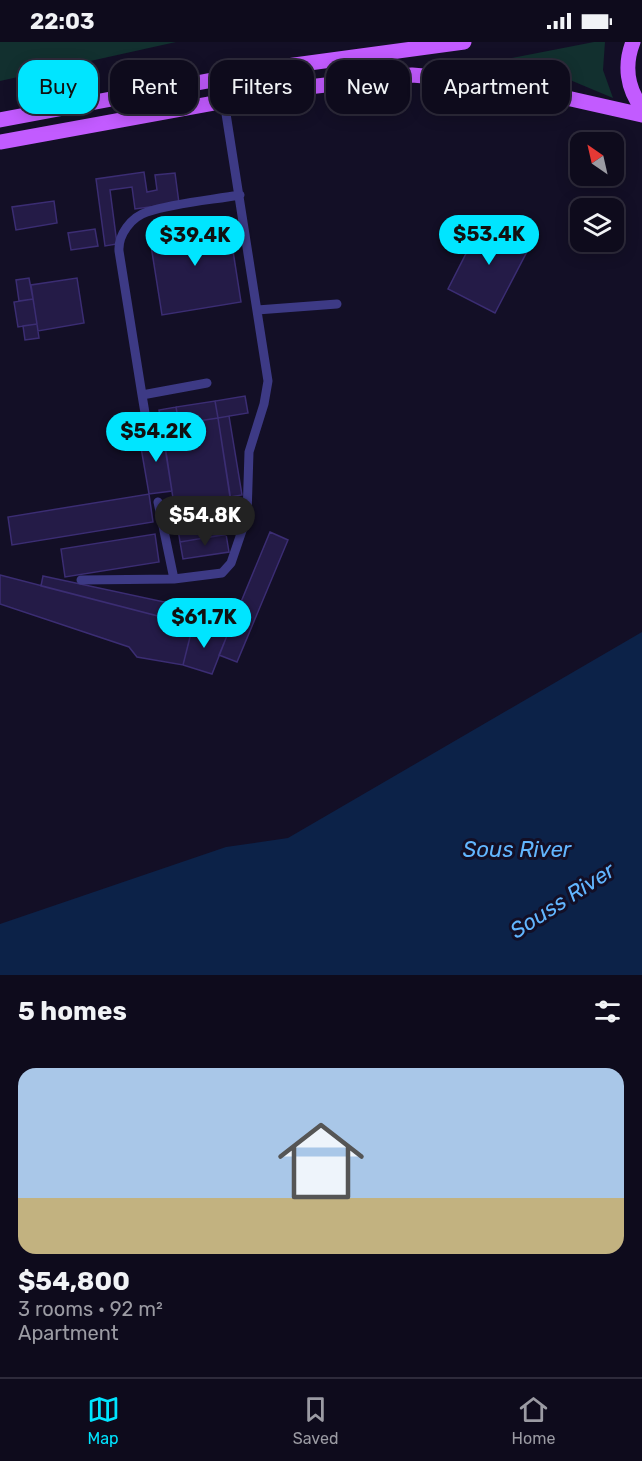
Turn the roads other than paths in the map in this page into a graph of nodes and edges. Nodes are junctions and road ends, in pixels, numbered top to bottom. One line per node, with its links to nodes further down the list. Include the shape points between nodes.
1 (464, 42): 8 (main road, via 287,66)
2 (633, 42): 5 (main road, via 628,54 628,77)
3 (314, 86): 7 (main road, via 412,75 496,82)
4 (210, 104): 9 (main road)
5 (642, 108)
6 (226, 114): 10 (lane)
7 (642, 115)
8 (0, 120)
9 (0, 142)
10 (240, 195): 12 (lane); 14 (lane, via 145,212 127,225 119,251)
11 (337, 304): 12 (lane)
12 (257, 310): 17 (lane, via 268,381 249,452 247,516 231,563 222,573)
13 (207, 383): 14 (lane)
14 (142, 395): 15 (lane)
15 (146, 419)
16 (158, 502): 17 (lane)
17 (174, 579): 18 (lane)
18 (81, 580)

